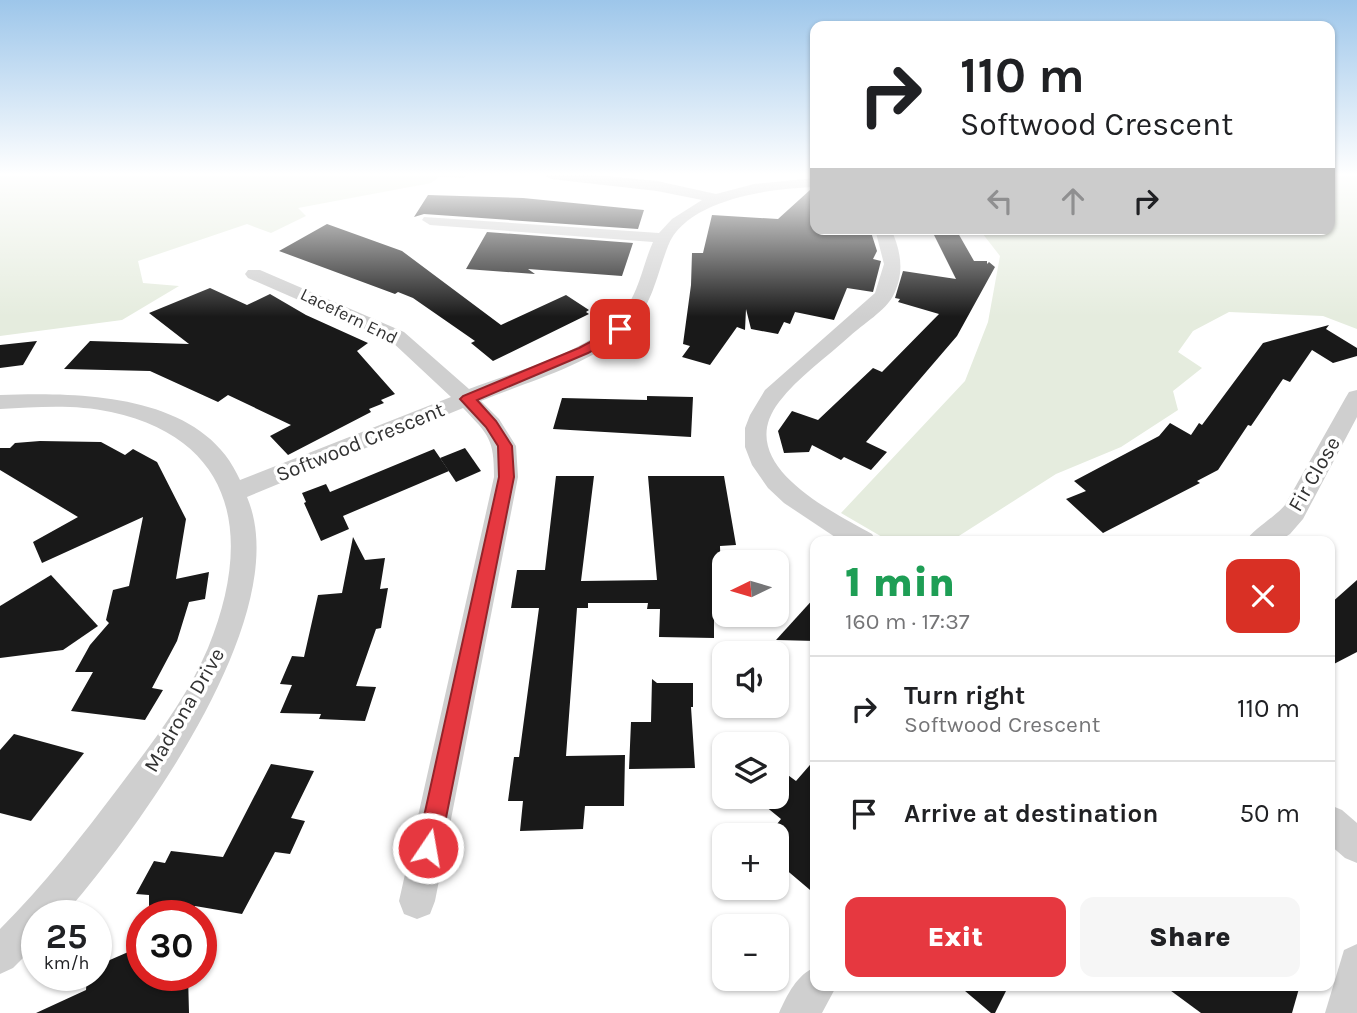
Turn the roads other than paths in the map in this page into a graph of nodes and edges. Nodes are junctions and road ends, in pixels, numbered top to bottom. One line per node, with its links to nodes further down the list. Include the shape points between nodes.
1 (459, 222): 4 (street)
2 (680, 222): 4 (street, Softwood Crescent)
3 (885, 235): 10 (street, via 893,264 884,295 773,395 755,430 764,465 780,485)
4 (663, 238): 7 (street, Softwood Crescent, via 642,302 620,329 584,351)
5 (254, 274): 7 (street, Lacefern End, via 397,336)
6 (1357, 397): 11 (street, Fir Close, via 1294,512)
7 (467, 399): 9 (street, Softwood Crescent); 15 (street, Lacefern End, via 505,446 506,477)
8 (0, 401): 9 (street, Madrona Drive, via 90,401 160,417 211,451)
9 (235, 492): 14 (street, Madrona Drive, via 242,524 243,571 230,624 210,670 172,740)
10 (854, 536)
11 (1267, 536)
12 (1335, 826): 13 (street)
13 (1357, 846)
14 (55, 900)
15 (417, 901)
16 (21, 934): 17 (street, Madrona Drive)
17 (0, 955)
18 (1357, 963): 21 (street)
19 (814, 991): 20 (street)
20 (799, 1013)
21 (1345, 1013)

